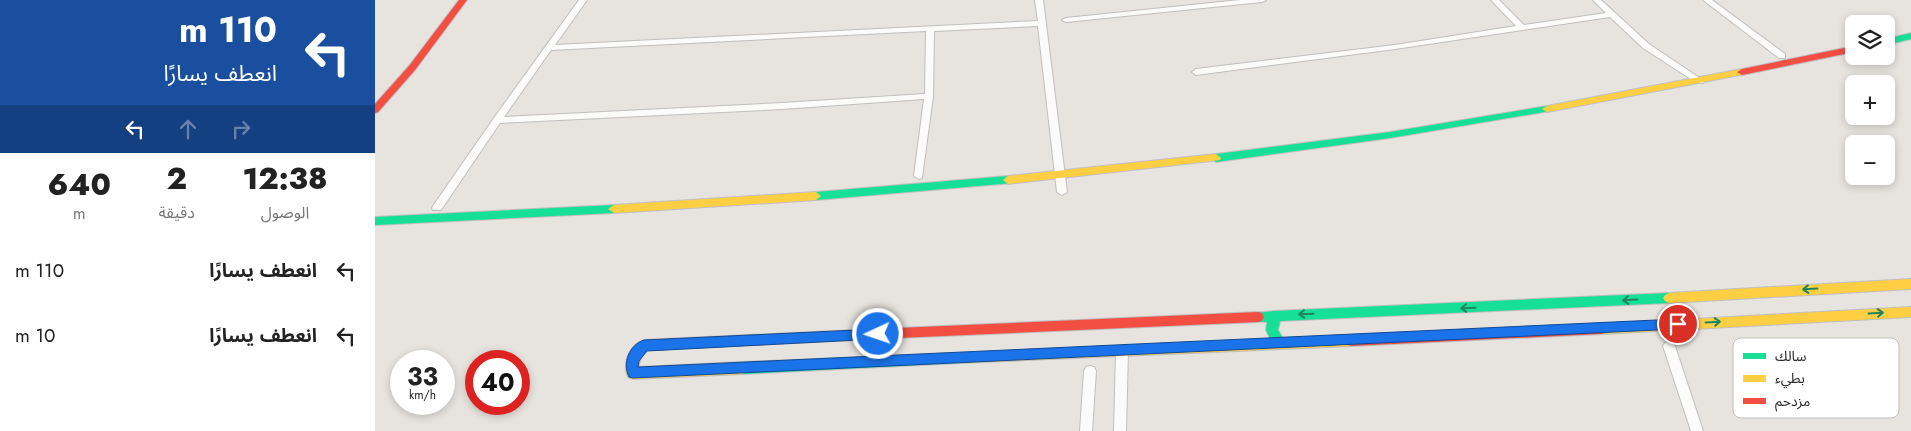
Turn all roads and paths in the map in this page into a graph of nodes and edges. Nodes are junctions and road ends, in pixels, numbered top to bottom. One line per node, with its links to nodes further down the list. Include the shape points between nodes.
1 (463, 0): 21 (street, via 412,68)
2 (583, 0): 15 (street)
3 (1039, 0): 10 (street)
4 (1262, 0): 9 (street)
5 (1495, 0): 11 (street)
6 (1597, 0): 8 (street)
7 (1707, 0): 17 (street)
8 (1613, 14): 11 (street); 19 (street, via 1646,46)
9 (1066, 20)
10 (1043, 23): 12 (street); 23 (street)
11 (1522, 28): 18 (street)
12 (930, 29): 15 (street); 20 (street)
13 (1911, 36): 14 (street)
14 (1895, 40)
15 (549, 48): 22 (street)
16 (1845, 51): 19 (street)
17 (1782, 56)
18 (1196, 72)
19 (1700, 81): 23 (street, via 1322,145)
20 (929, 96): 22 (street); 24 (street)
21 (375, 110)
22 (497, 120): 26 (street)
23 (1061, 174): 25 (street); 27 (street, via 767,201)
24 (919, 176)
25 (1062, 192)
26 (437, 208)
27 (375, 221)
28 (1911, 284): 30 (street, one-way to 30)
29 (1911, 312): 31 (street, one-way to 29)
30 (1274, 316): 31 (street, via 1272,330); 33 (street, via 644,346 632,359 631,367 633,373)
31 (1280, 344): 33 (street)
32 (1669, 346): 37 (street)
33 (1123, 351): 36 (street)
34 (1090, 371): 35 (street)
35 (1085, 431)
36 (1120, 431)
37 (1697, 431)

